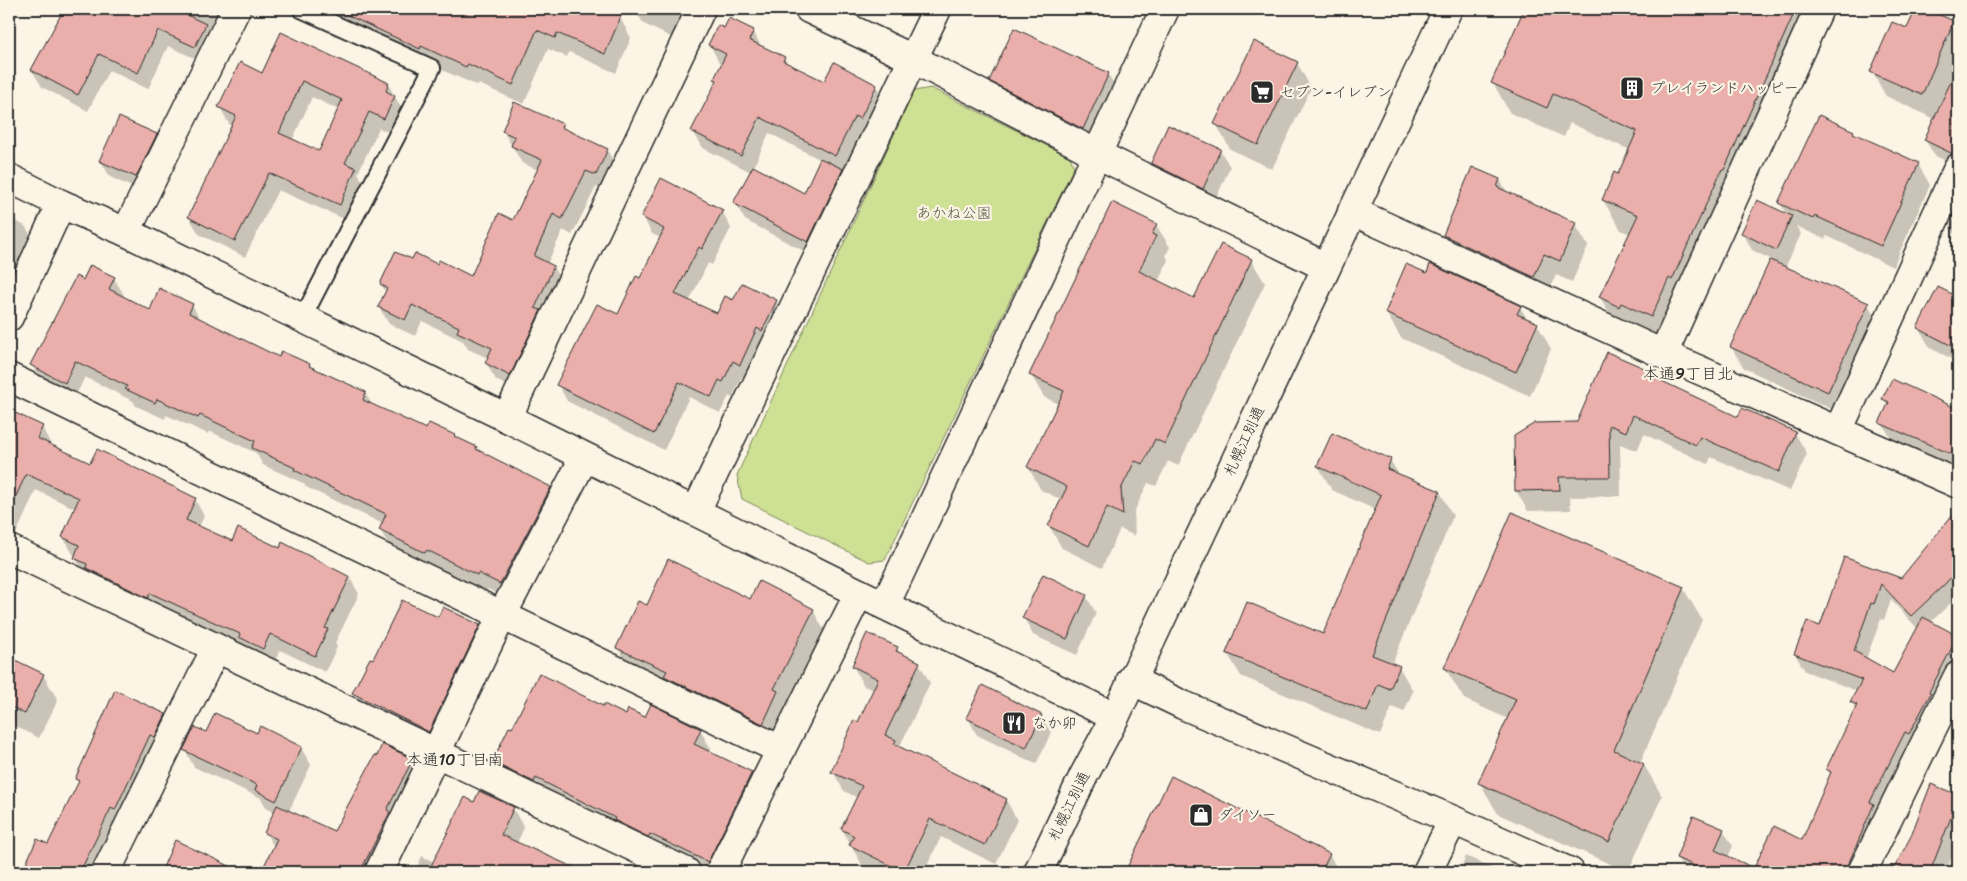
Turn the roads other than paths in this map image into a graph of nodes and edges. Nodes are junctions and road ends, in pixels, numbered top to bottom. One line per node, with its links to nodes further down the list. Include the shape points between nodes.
1 (236, 9): 15 (main road)
2 (301, 9): 18 (lane, via 432,68)
3 (700, 9): 21 (main road)
4 (808, 9): 9 (main road)
5 (937, 9): 9 (main road)
6 (1165, 9): 10 (main road)
7 (1448, 9): 14 (main road, 札幌江別通)
8 (1819, 9): 19 (main road)
9 (913, 59): 10 (main road); 25 (main road)
10 (1097, 154): 16 (main road); 28 (main road)
11 (1958, 168): 22 (main road)
12 (9, 178): 13 (main road)
13 (61, 204): 15 (main road); 17 (main road)
14 (1352, 211): 16 (main road, 札幌江別通); 19 (main road)
15 (126, 232): 18 (main road)
16 (1326, 268): 32 (main road, 札幌江別通)
17 (9, 317)
18 (302, 319): 21 (main road)
19 (1663, 354): 22 (main road)
20 (9, 377): 29 (main road)
21 (507, 418): 23 (main road)
22 (1838, 431): 24 (main road)
23 (584, 458): 25 (main road); 29 (main road)
24 (1958, 484)
25 (696, 512): 27 (main road)
26 (9, 549): 30 (main road)
27 (859, 593): 28 (main road); 34 (main road)
28 (885, 606): 33 (main road)
29 (502, 615): 34 (main road); 35 (main road)
30 (216, 648): 35 (main road); 37 (main road)
31 (1958, 676): 44 (main road)
32 (1131, 680): 33 (main road, 札幌江別通); 36 (main road)
33 (1115, 717): 41 (main road, 札幌江別通)
34 (781, 750): 40 (main road)
35 (435, 752): 38 (main road); 39 (main road)
36 (1453, 820): 42 (main road); 43 (main road)
37 (106, 872)
38 (379, 872)
39 (686, 872)
40 (720, 872)
41 (1038, 872)
42 (1427, 872)
43 (1570, 872)
44 (1862, 872)

